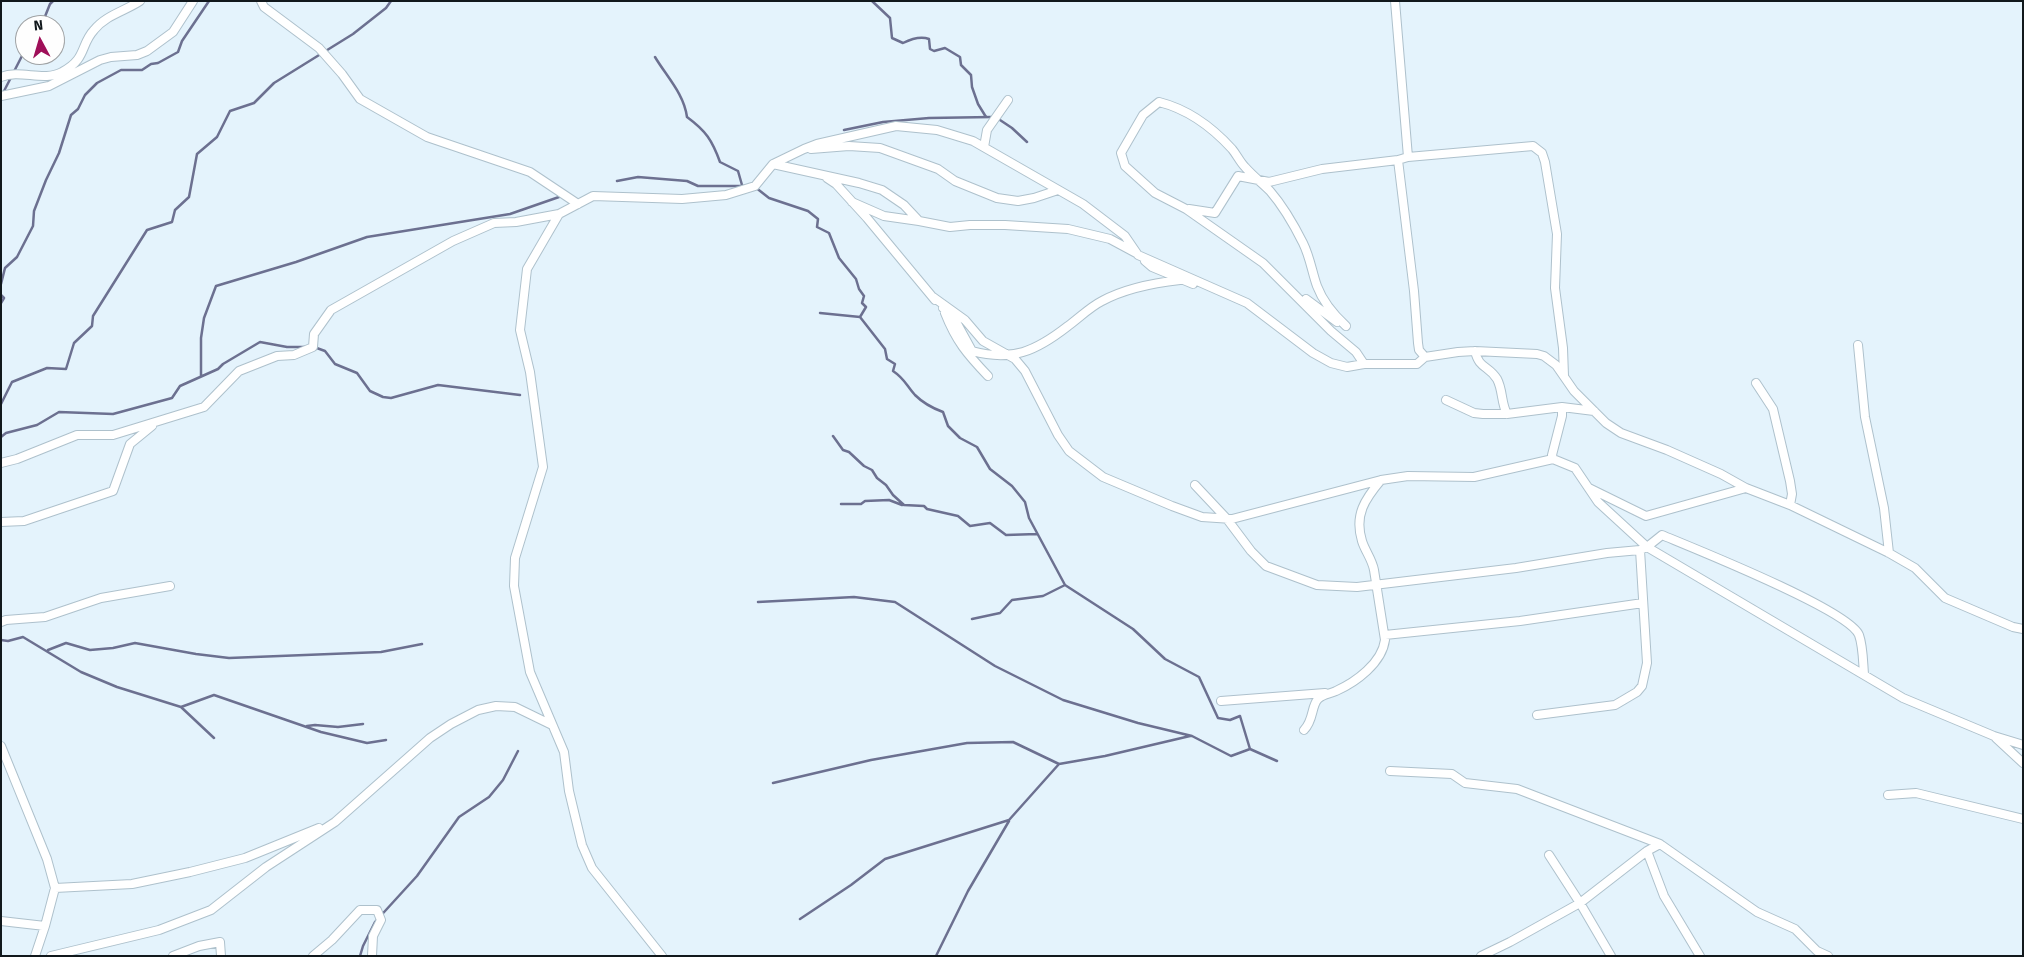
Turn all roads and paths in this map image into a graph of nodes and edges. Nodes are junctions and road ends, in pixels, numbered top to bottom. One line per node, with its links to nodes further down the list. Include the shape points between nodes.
1 (140, 1): 5 (street, via 99,24 78,61 62,72 54,76 10,74)
2 (193, 1): 6 (street, via 173,32 147,51 100,60 49,86)
3 (1395, 1): 10 (street)
4 (260, 2): 17 (street, via 319,48 360,99 427,137 530,172)
5 (1, 77)
6 (1, 96)
7 (1008, 100): 8 (street, via 987,130)
8 (984, 148): 9 (street, via 973,141 937,130 896,126); 15 (street)
9 (804, 149): 12 (street); 15 (street, via 880,148 920,161 954,181 997,198 1018,201)
10 (1408, 157): 11 (street); 33 (street, via 1523,146 1533,146 1542,153 1557,234 1555,288)
11 (1398, 160): 14 (street, via 1322,168 1270,182); 30 (street, via 1418,343)
12 (773, 164): 13 (street); 17 (street, via 754,186 726,195 682,199 593,196)
13 (818, 174): 16 (street, via 836,184); 20 (street, via 882,190 904,205)
14 (1259, 181): 18 (street, via 1238,176 1215,213); 18 (street, via 1233,150 1205,125 1175,106 1159,102 1142,114 1121,153 1125,166 1142,182); 23 (street, via 1293,226 1308,256 1317,287 1334,315 1346,326)
15 (1058, 190): 21 (street, via 1083,204 1125,236)
16 (852, 202): 20 (street, via 884,216); 24 (street)
17 (578, 204): 19 (street)
18 (1186, 209): 23 (street, via 1263,263)
19 (559, 214): 39 (street, via 494,224 453,242 331,310 314,334 313,347 294,355 277,356 239,371 204,407); 61 (street, via 527,269 520,330 530,372 543,466 515,558 514,586 530,672)
20 (919, 221): 21 (street, via 950,227 1006,225 1068,229 1110,239)
21 (1138, 255): 22 (street, via 1152,267); 25 (street)
22 (1180, 280): 25 (street); 29 (street, via 1139,286 1101,301 1050,339 1017,355)
23 (1294, 293): 31 (street, via 1356,352)
24 (933, 297): 26 (street); 29 (street, via 965,320 983,341)
25 (1246, 303): 31 (street, via 1331,363 1347,367)
26 (943, 308): 29 (street, via 955,320 972,351); 32 (street, via 965,352)
27 (1858, 345): 50 (street, via 1865,417 1884,508)
28 (1475, 351): 30 (street); 33 (street, via 1537,354 1552,362); 38 (street, via 1478,363 1491,372 1499,384)
29 (1010, 355): 47 (street, via 1025,371 1069,451 1085,464 1103,477 1172,506 1202,516)
30 (1425, 357): 31 (street, via 1417,364)
31 (1364, 364)
32 (988, 376)
33 (1564, 376): 37 (street)
34 (1756, 383): 46 (street, via 1773,409 1790,481)
35 (1446, 400): 38 (street, via 1474,413)
36 (1562, 406): 37 (street); 38 (street); 40 (street)
37 (1594, 411): 45 (street, via 1621,433 1667,450)
38 (1507, 414)
39 (164, 419): 41 (street, via 113,435 77,435); 48 (street, via 130,444 113,491 24,521)
40 (1553, 460): 42 (street, via 1474,477 1408,476); 44 (street, via 1572,466)
41 (1, 463)
42 (1381, 480): 47 (street); 51 (street, via 1365,499 1361,510 1362,542 1372,559)
43 (1195, 485): 47 (street)
44 (1585, 486): 45 (street, via 1646,516); 49 (street)
45 (1746, 488): 46 (street)
46 (1790, 505): 50 (street)
47 (1227, 519): 51 (street, via 1266,566 1316,585)
48 (1, 522)
49 (1644, 549): 51 (street); 53 (street); 57 (street); 57 (street, via 1662,535 1841,617 1859,634)
50 (1889, 553): 55 (street, via 1915,568 1945,598)
51 (1376, 585): 56 (street)
52 (170, 586): 54 (street, via 101,598 45,617)
53 (1643, 602): 56 (street, via 1520,621); 60 (street, via 1647,663 1642,686 1615,705)
54 (1, 622)
55 (2023, 629)
56 (1385, 635): 58 (street, via 1384,647 1369,668)
57 (1864, 674): 63 (street, via 1903,698)
58 (1332, 692): 59 (street); 62 (street, via 1316,701 1313,716)
59 (1221, 701)
60 (1536, 715)
61 (552, 725): 70 (street, via 515,707 496,706 478,710 430,738); 85 (street, via 564,752 569,791 582,845 592,868)
62 (1304, 730)
63 (1994, 736): 64 (street); 66 (street)
64 (2023, 745)
65 (1, 746): 74 (street)
66 (2023, 763)
67 (1390, 771): 71 (street, via 1452,774 1464,782 1517,789)
68 (1888, 795): 69 (street, via 1916,793)
69 (2023, 819)
70 (335, 822): 74 (street, via 245,858 190,872 132,884); 80 (street, via 266,867 211,910 159,930)
71 (1660, 844): 72 (street); 78 (street, via 1757,912 1795,929)
72 (1647, 851): 75 (street); 88 (street, via 1664,896)
73 (1549, 854): 75 (street)
74 (55, 888): 77 (street)
75 (1580, 903): 86 (street); 87 (street)
76 (1, 921): 77 (street)
77 (45, 926): 79 (street)
78 (1818, 953): 89 (street)
79 (35, 956)
80 (51, 956)
81 (173, 956): 82 (street, via 220,942)
82 (221, 956)
83 (313, 956): 84 (street, via 360,910 377,910 382,920 372,936)
84 (372, 956)
85 (662, 956)
86 (1481, 956)
87 (1611, 956)
88 (1700, 956)
89 (1828, 956)

